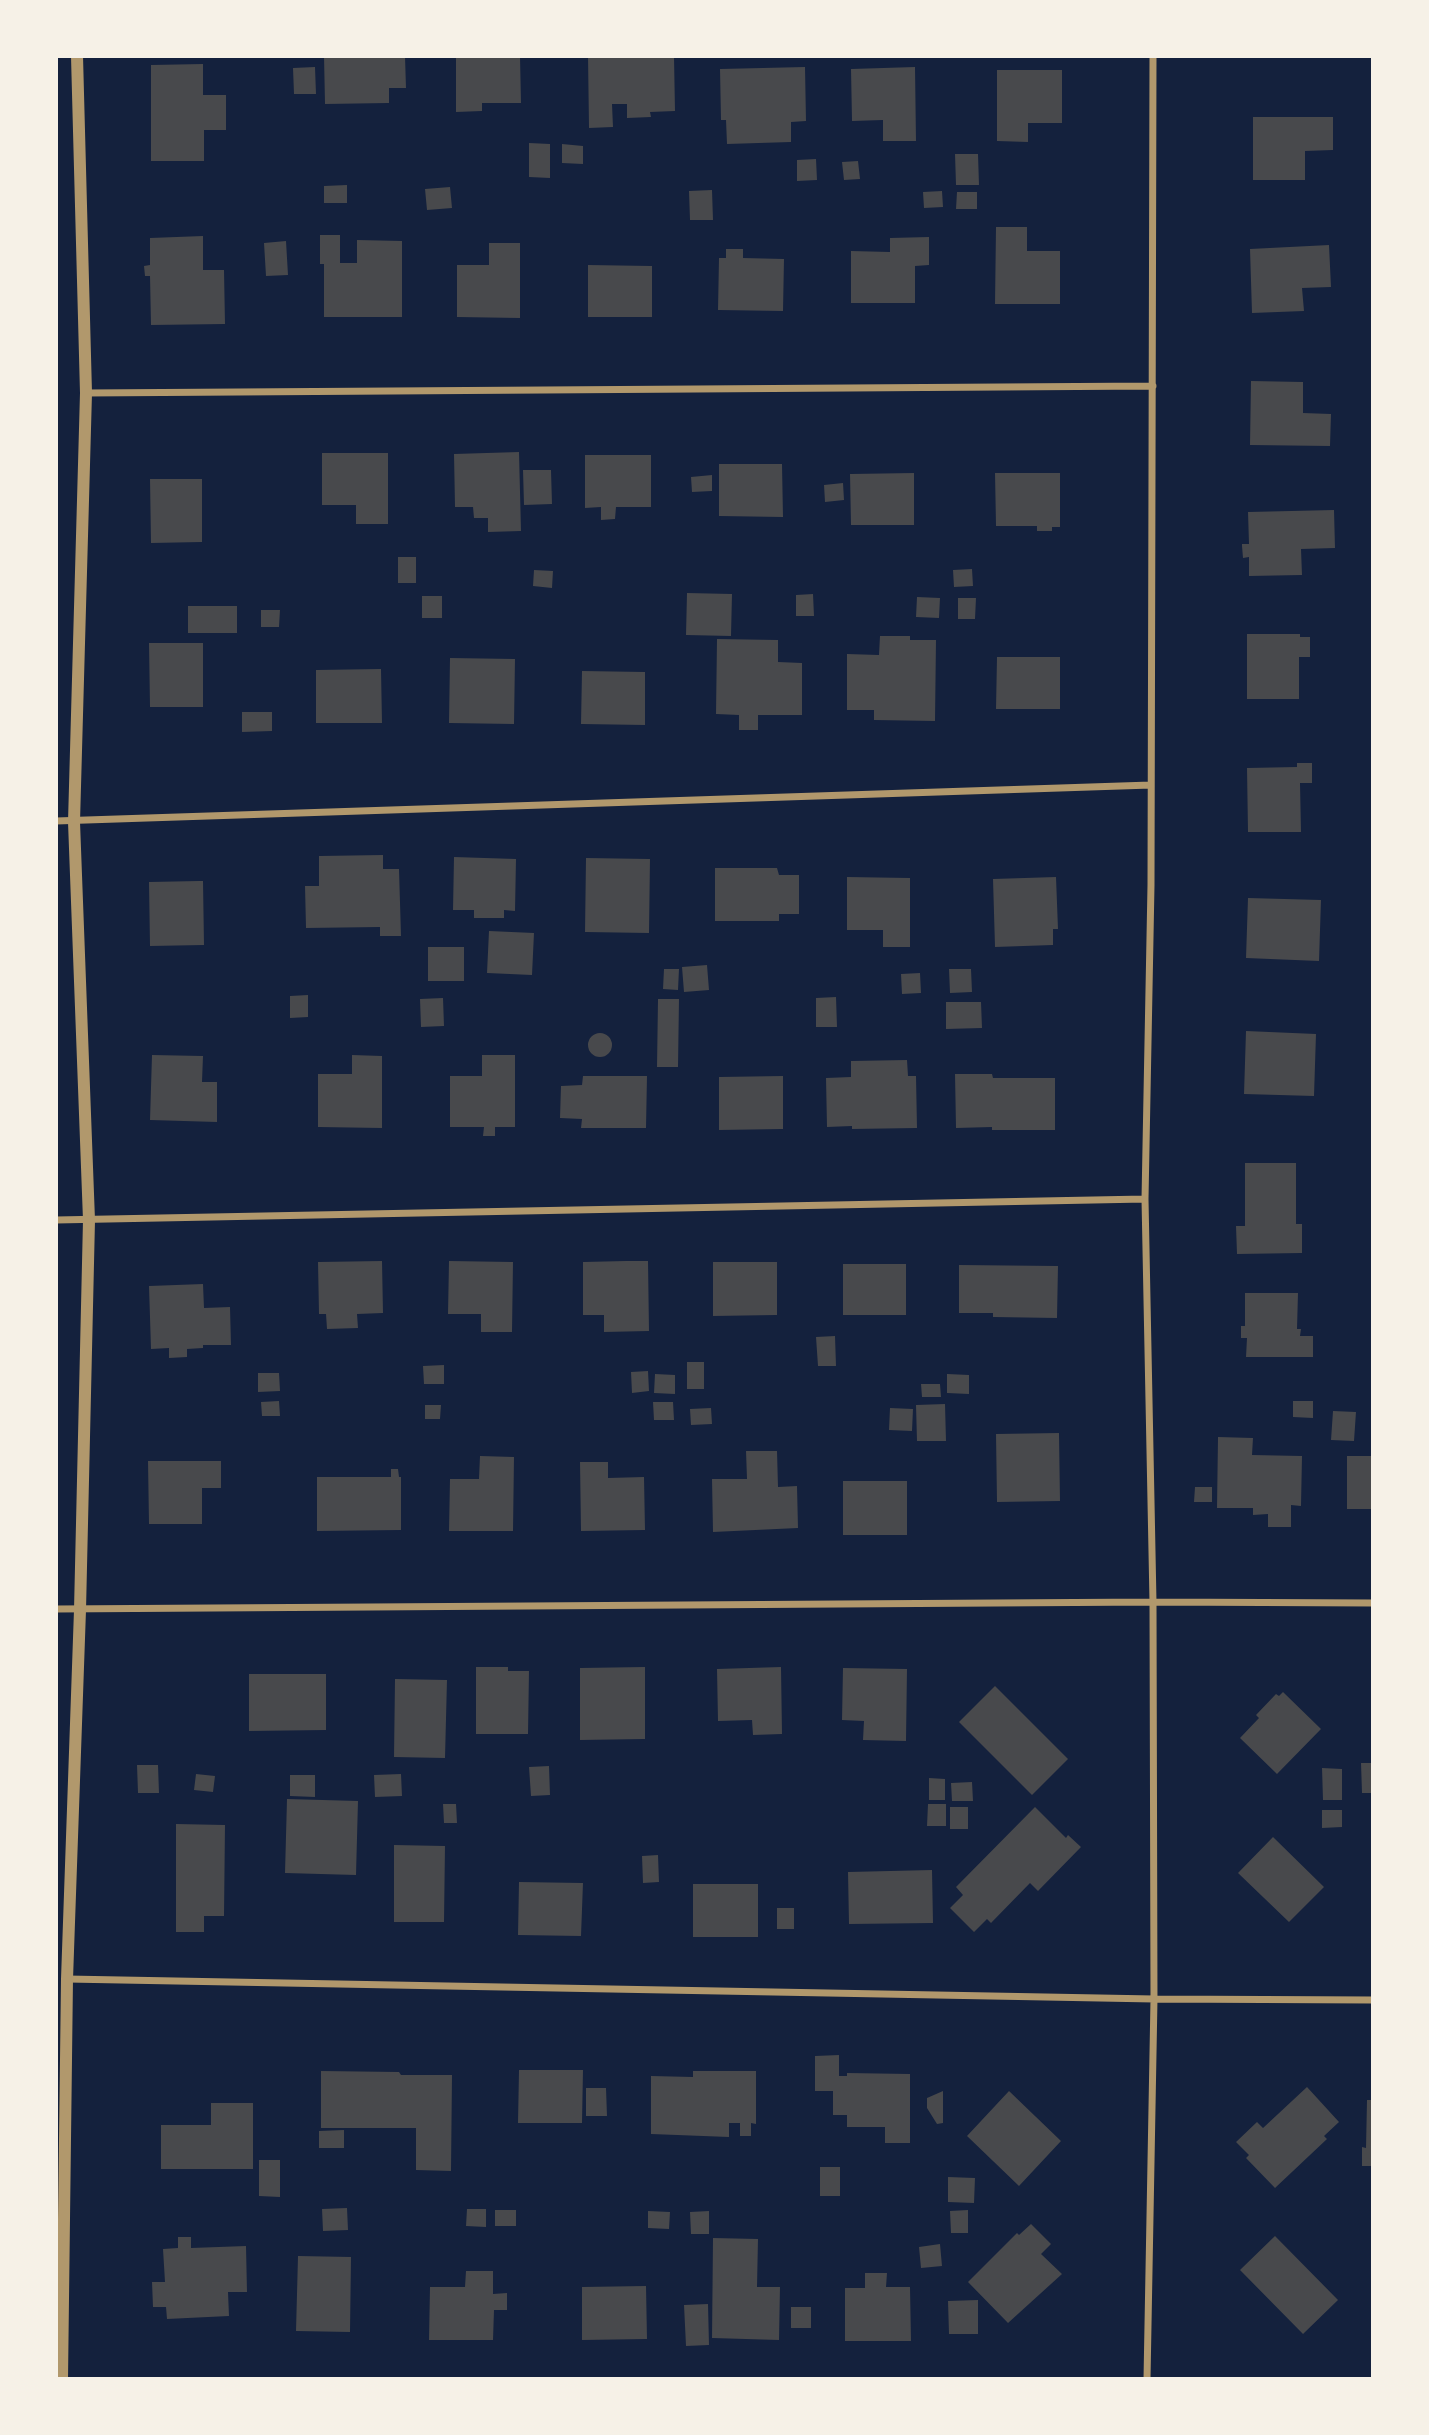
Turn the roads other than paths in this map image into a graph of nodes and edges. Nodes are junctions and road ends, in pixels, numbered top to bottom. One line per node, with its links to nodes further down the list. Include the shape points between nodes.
1 (77, 56): 4 (street)
2 (1153, 56): 3 (street)
3 (1153, 386): 4 (street); 5 (street)
4 (86, 393): 7 (street)
5 (1151, 785): 7 (street); 8 (street)
6 (56, 821): 7 (street)
7 (74, 822): 10 (street)
8 (1145, 1199): 10 (street); 11 (street)
9 (56, 1220): 10 (street)
10 (89, 1220): 14 (street)
11 (1153, 1602): 12 (street); 14 (street); 16 (street)
12 (1373, 1603)
13 (56, 1609): 14 (street)
14 (80, 1610): 15 (street)
15 (67, 1979): 16 (street); 18 (street)
16 (1154, 1999): 17 (street); 19 (street)
17 (1373, 2000)
18 (62, 2379)
19 (1147, 2379)

